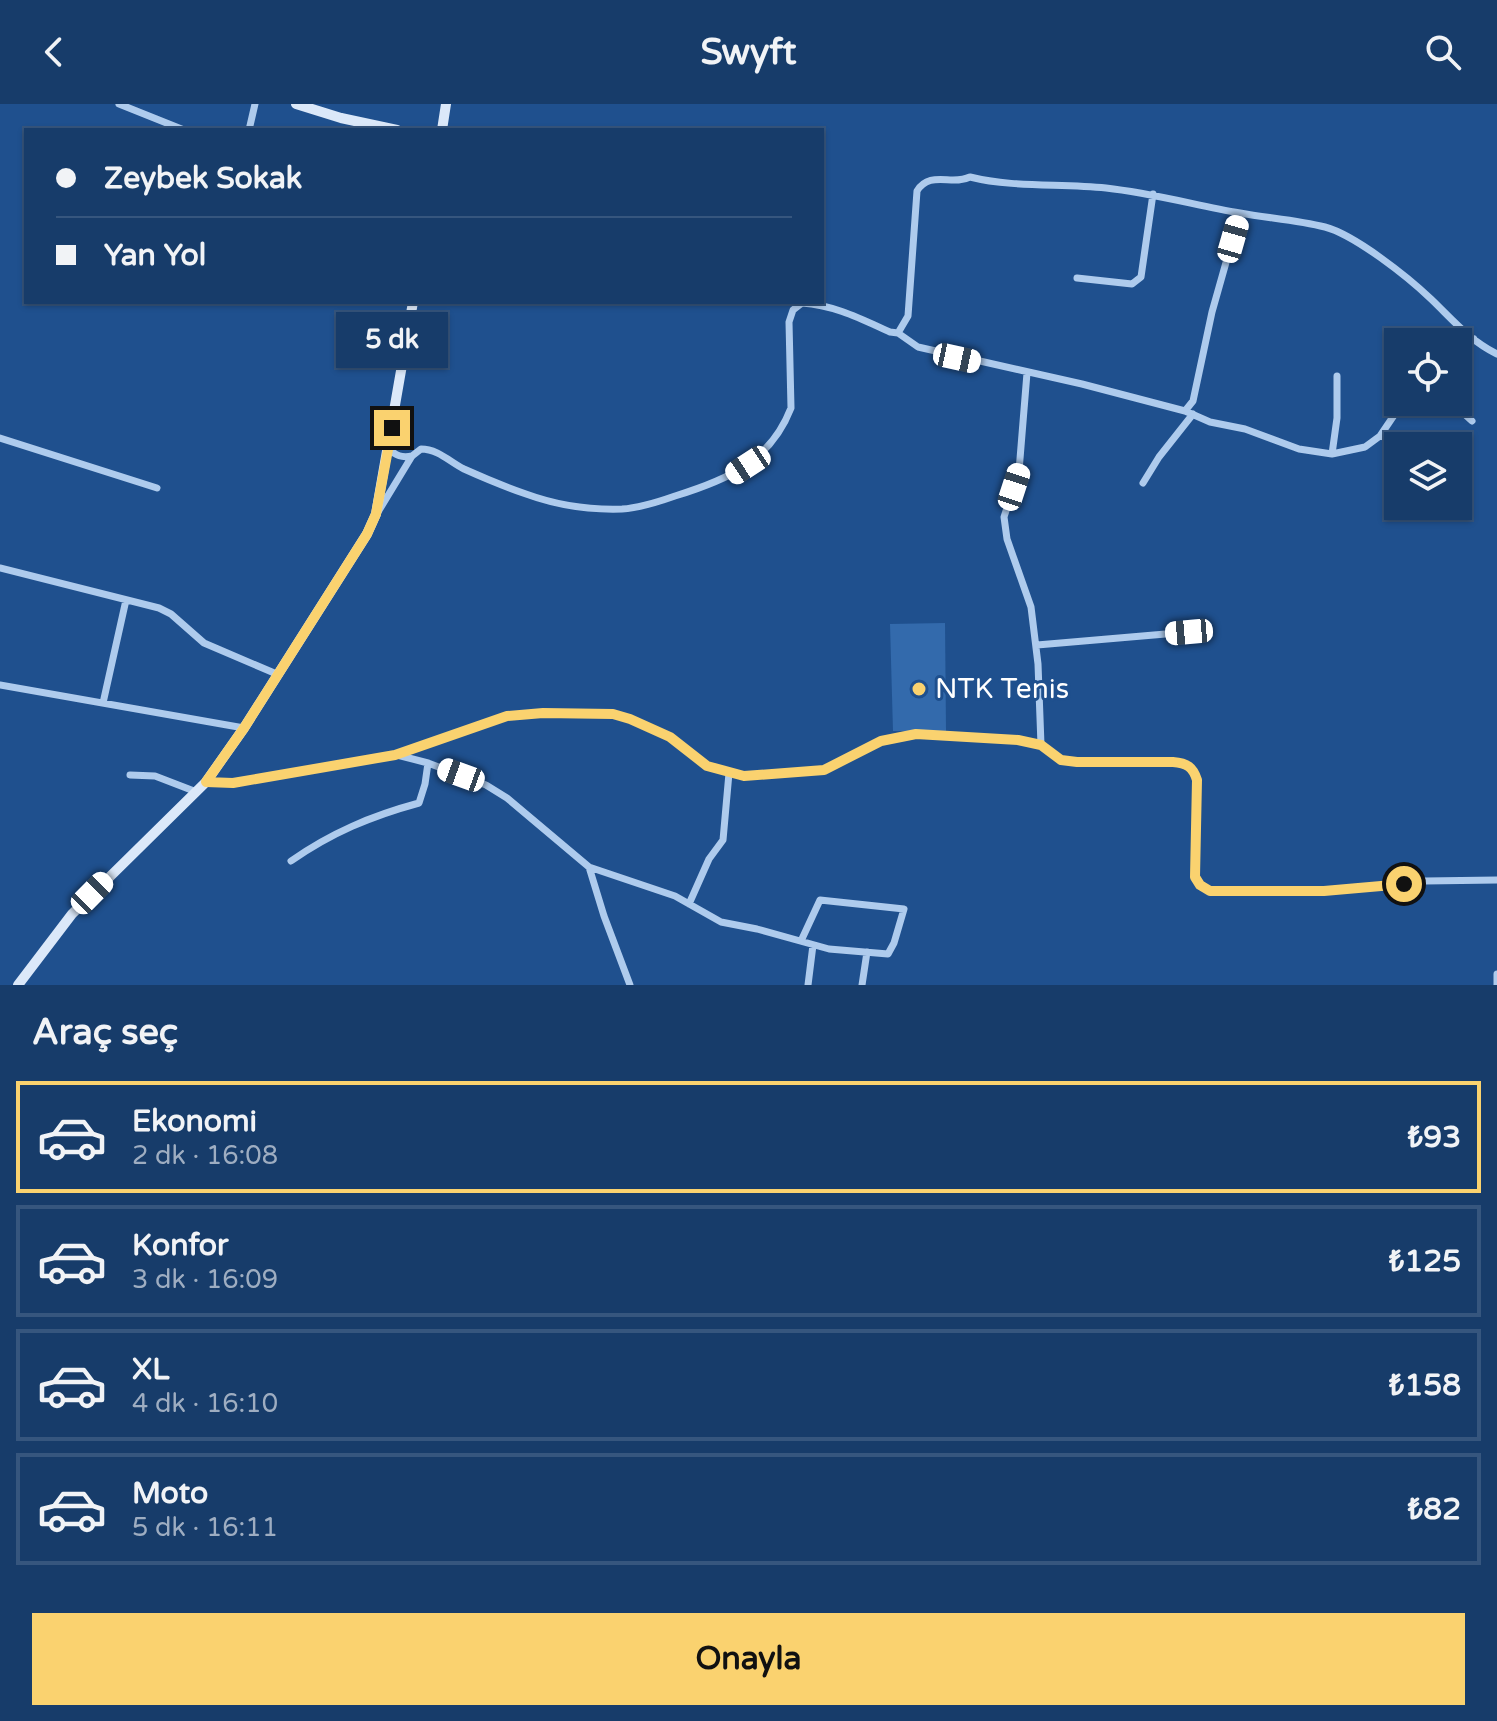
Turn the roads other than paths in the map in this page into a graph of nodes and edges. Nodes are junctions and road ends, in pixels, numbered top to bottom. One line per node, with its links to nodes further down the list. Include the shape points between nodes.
1 (119, 104): 5 (street)
2 (255, 104): 6 (street)
3 (296, 104): 7 (street)
4 (446, 104): 8 (street)
5 (179, 128)
6 (249, 128)
7 (388, 128)
8 (442, 128)
9 (1153, 194): 10 (street); 11 (street, via 1137,282); 15 (street, via 970,177 921,184 908,316)
10 (1240, 213): 16 (street, via 1340,233 1378,257); 20 (street)
11 (1077, 278)
12 (413, 304): 27 (street)
13 (801, 304): 29 (street, via 789,322 791,408 772,440 729,478 656,502 602,509 551,502 436,452 421,449)
14 (820, 304): 15 (street)
15 (898, 333): 18 (street, via 918,347)
16 (1474, 339): 17 (street)
17 (1497, 354)
18 (1027, 373): 20 (street); 36 (street, via 1019,471 1004,517)
19 (1337, 376): 28 (street)
20 (1189, 413): 28 (street, via 1299,449); 30 (street)
21 (1394, 416): 24 (street)
22 (1466, 416): 23 (street)
23 (1472, 421)
24 (1380, 436): 25 (street); 28 (street, via 1365,447)
25 (1384, 437)
26 (0, 438): 31 (street)
27 (388, 448): 29 (street, via 404,458); 32 (street)
28 (1332, 454)
29 (412, 456): 32 (street)
30 (1143, 483)
31 (157, 488)
32 (376, 514): 37 (street)
33 (0, 568): 34 (street)
34 (126, 600): 37 (street, via 171,614 204,643); 39 (street)
35 (1189, 632): 36 (street)
36 (1037, 645): 41 (street)
37 (279, 675): 40 (street)
38 (0, 685): 39 (street)
39 (103, 703): 40 (street)
40 (244, 728): 46 (street)
41 (1041, 745): 44 (street, via 903,735 824,770); 50 (street, via 1061,760 1173,762 1194,770 1195,877 1210,891 1324,891)
42 (395, 755): 43 (street); 44 (street, via 507,716 613,714 660,732 707,766); 46 (street, via 233,783)
43 (428, 763): 48 (street, via 419,803 345,828); 49 (street, via 507,798)
44 (729, 773): 51 (street, via 723,840)
45 (130, 775): 47 (street, via 155,776)
46 (206, 782): 47 (street)
47 (194, 791): 56 (street, via 72,914)
48 (291, 861)
49 (589, 867): 51 (street); 57 (street)
50 (1497, 880)
51 (689, 904): 52 (street, via 721,922)
52 (801, 941): 53 (street); 54 (street, via 820,900 904,909 888,954)
53 (813, 945): 54 (street); 58 (street)
54 (867, 952): 59 (street)
55 (1497, 974): 60 (street)
56 (18, 985)
57 (630, 985)
58 (808, 985)
59 (862, 985)
60 (1497, 985)

